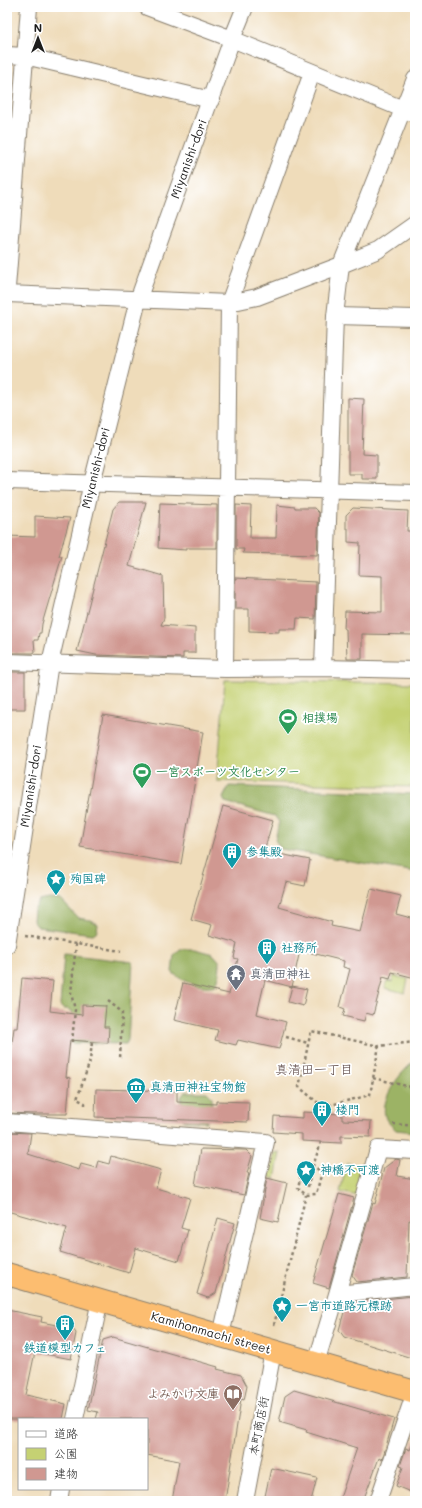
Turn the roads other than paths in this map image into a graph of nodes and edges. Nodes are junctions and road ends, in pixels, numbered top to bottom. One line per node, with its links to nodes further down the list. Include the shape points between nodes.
1 (29, 7): 6 (street)
2 (147, 7): 4 (street)
3 (245, 7): 4 (street, Miyanishi-dori)
4 (232, 39): 7 (street); 9 (street, Miyanishi-dori)
5 (7, 55): 6 (street)
6 (25, 56): 9 (street); 13 (street)
7 (312, 73): 10 (street); 16 (street)
8 (415, 79): 10 (street)
9 (211, 100): 15 (street, Miyanishi-dori)
10 (409, 111): 12 (street)
11 (415, 224): 12 (street, via 378,250)
12 (341, 265): 16 (street, via 256,297); 17 (street)
13 (7, 288)
14 (7, 294): 15 (street)
15 (138, 300): 16 (street); 20 (street, Miyanishi-dori)
16 (229, 303): 21 (street)
17 (335, 316): 18 (street); 22 (street)
18 (415, 318)
19 (7, 481): 20 (street)
20 (92, 483): 21 (street); 25 (street, Miyanishi-dori)
21 (227, 487): 22 (street); 27 (street)
22 (330, 491): 23 (street); 26 (street)
23 (415, 493)
24 (7, 662): 25 (street)
25 (50, 663): 27 (street); 29 (street, Miyanishi-dori)
26 (322, 668): 27 (street); 28 (street)
27 (225, 669)
28 (415, 670)
29 (8, 939)
30 (7, 1122): 36 (street, via 266,1142)
31 (415, 1151): 34 (street, via 378,1148)
32 (7, 1274): 35 (highway, Kamihonmachi street)
33 (415, 1286): 34 (street)
34 (337, 1294): 38 (street)
35 (100, 1300): 36 (highway, Kamihonmachi street); 40 (street)
36 (221, 1336): 37 (highway, Kamihonmachi street)
37 (273, 1351): 38 (highway, Kamihonmachi street); 43 (street, 本町商店街)
38 (316, 1363): 39 (highway, Kamihonmachi street)
39 (415, 1392): 44 (street)
40 (75, 1418)
41 (61, 1490): 42 (street)
42 (60, 1501)
43 (245, 1501)
44 (378, 1501)

